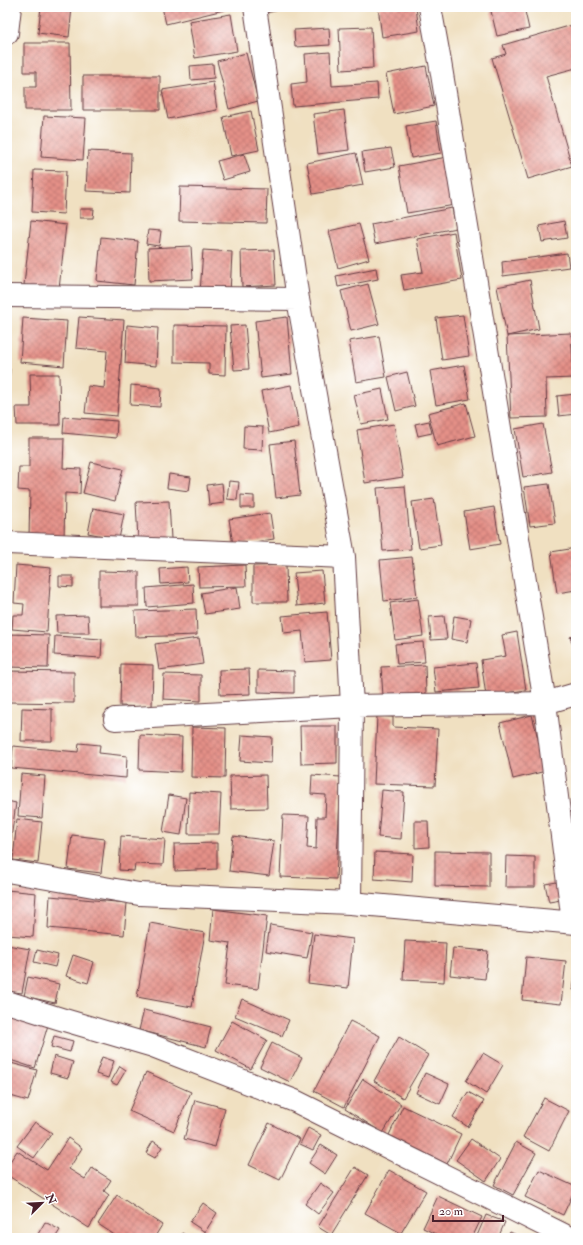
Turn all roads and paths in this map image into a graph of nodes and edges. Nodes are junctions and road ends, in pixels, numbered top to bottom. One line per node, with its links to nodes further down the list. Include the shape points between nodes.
1 (10, 7): 4 (street)
2 (255, 7): 6 (street)
3 (430, 7): 10 (street)
4 (7, 33)
5 (7, 296): 6 (street)
6 (298, 300): 8 (street)
7 (7, 543): 8 (street)
8 (344, 556): 11 (street)
9 (576, 694): 10 (street)
10 (545, 702): 11 (street); 15 (street)
11 (352, 706): 12 (street); 14 (street)
12 (114, 719)
13 (7, 871): 14 (street, via 139,894)
14 (350, 902): 15 (street)
15 (574, 922)
16 (7, 1002): 17 (street, via 153,1046 296,1101)
17 (570, 1238)

